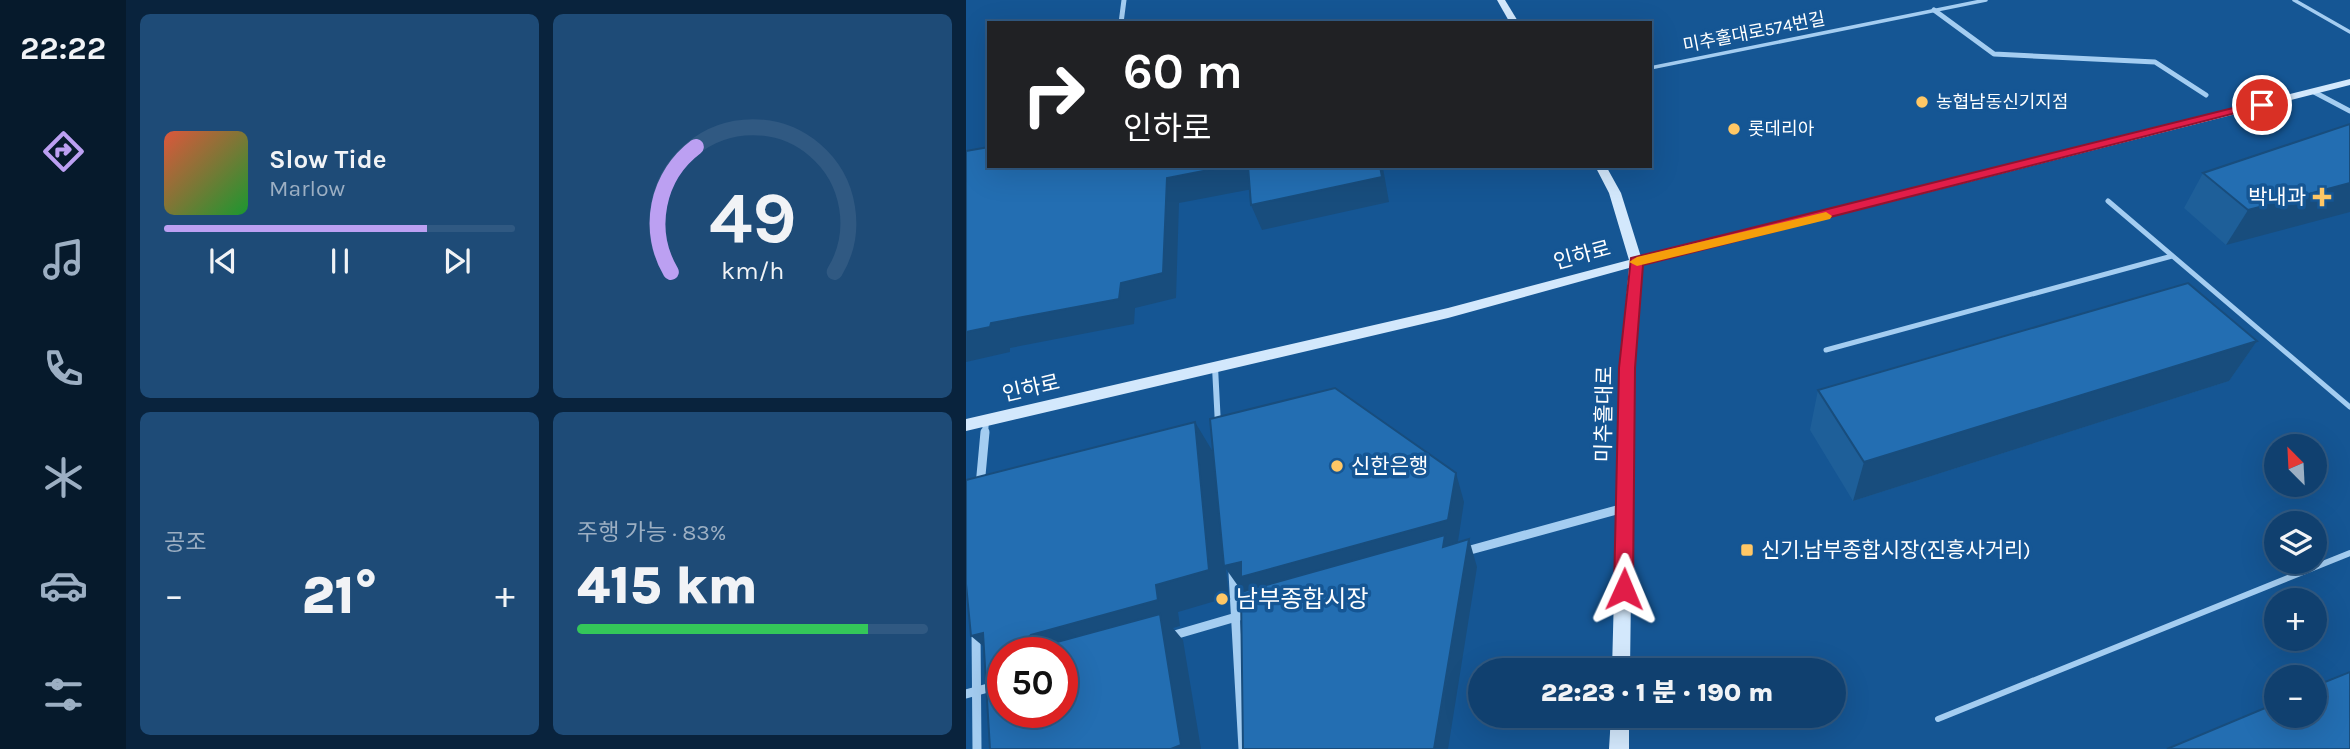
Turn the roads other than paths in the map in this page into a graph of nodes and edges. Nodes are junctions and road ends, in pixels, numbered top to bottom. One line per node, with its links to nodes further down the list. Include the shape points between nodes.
1 (1124, 0): 6 (street)
2 (1502, 0): 7 (main road)
3 (1986, 0): 5 (lane, 미추홀대로574번길)
4 (2294, 0): 8 (lane)
5 (1934, 10): 9 (lane, 미추홀대로574번길); 12 (street, via 1994,54 2155,62)
6 (1121, 21)
7 (1514, 21)
8 (2350, 32)
9 (1652, 68)
10 (2350, 82): 11 (main road, 인하로)
11 (2314, 92): 13 (street); 17 (main road, 인하로)
12 (2206, 94)
13 (2350, 111)
14 (1601, 168): 17 (main road, 미추홀대로, via 1615,193)
15 (2108, 201): 16 (lane)
16 (2172, 256): 18 (lane); 20 (lane)
17 (1636, 262): 19 (main road, 인하로, via 1448,313); 25 (main road, 미추홀대로, via 1627,368)
18 (1826, 350)
19 (1215, 367): 21 (main road, 인하로); 23 (street)
20 (2350, 407)
21 (986, 420): 22 (main road, 인하로); 24 (street, 인하로)
22 (966, 425)
23 (1219, 441)
24 (980, 496)
25 (1626, 508): 26 (street); 33 (main road, 미추홀대로)
26 (1458, 553)
27 (2350, 553): 36 (lane)
28 (1232, 563): 30 (street)
29 (1264, 609): 30 (street)
30 (1238, 617): 32 (street); 39 (street)
31 (976, 625): 35 (street)
32 (1163, 638)
33 (1621, 658)
34 (987, 688): 35 (street)
35 (970, 693): 38 (street)
36 (1938, 719)
37 (1620, 728): 40 (main road)
38 (977, 749)
39 (1243, 749)
40 (1619, 749)

